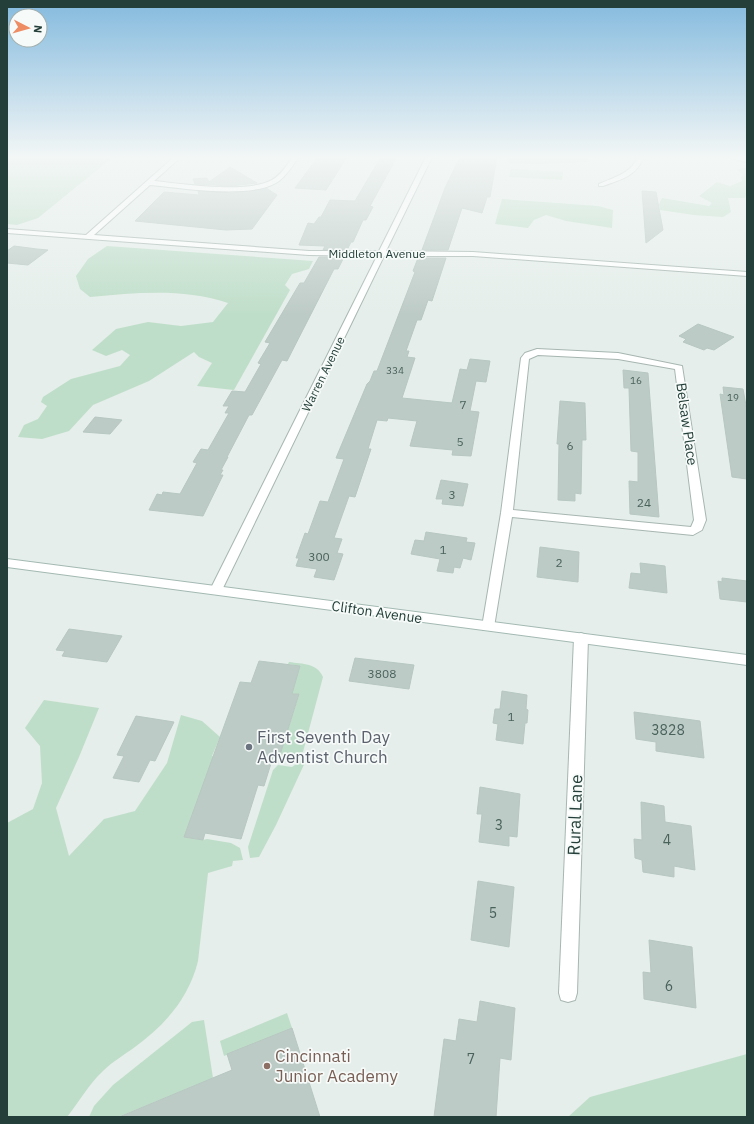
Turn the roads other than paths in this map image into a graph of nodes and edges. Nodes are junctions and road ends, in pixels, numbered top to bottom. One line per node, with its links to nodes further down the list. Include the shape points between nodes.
1 (120, 209): 4 (street)
2 (403, 209): 5 (street, Warren Avenue)
3 (7, 231): 4 (street, Middleton Avenue)
4 (88, 237): 5 (street, Middleton Avenue, via 309,253)
5 (382, 253): 6 (street, Middleton Avenue, via 474,254); 9 (street, Warren Avenue)
6 (747, 274)
7 (507, 513): 7 (street, Belsaw Place, via 671,530 693,531 698,527 700,520 679,368 618,356 537,352 528,355 525,358); 10 (street, Belsaw Place)
8 (7, 563): 9 (street, Clifton Avenue)
9 (216, 590): 10 (street, Clifton Avenue)
10 (488, 627): 11 (street, Clifton Avenue)
11 (581, 638): 12 (street, Clifton Avenue); 13 (street, Rural Lane)
12 (747, 660)
13 (568, 992)

